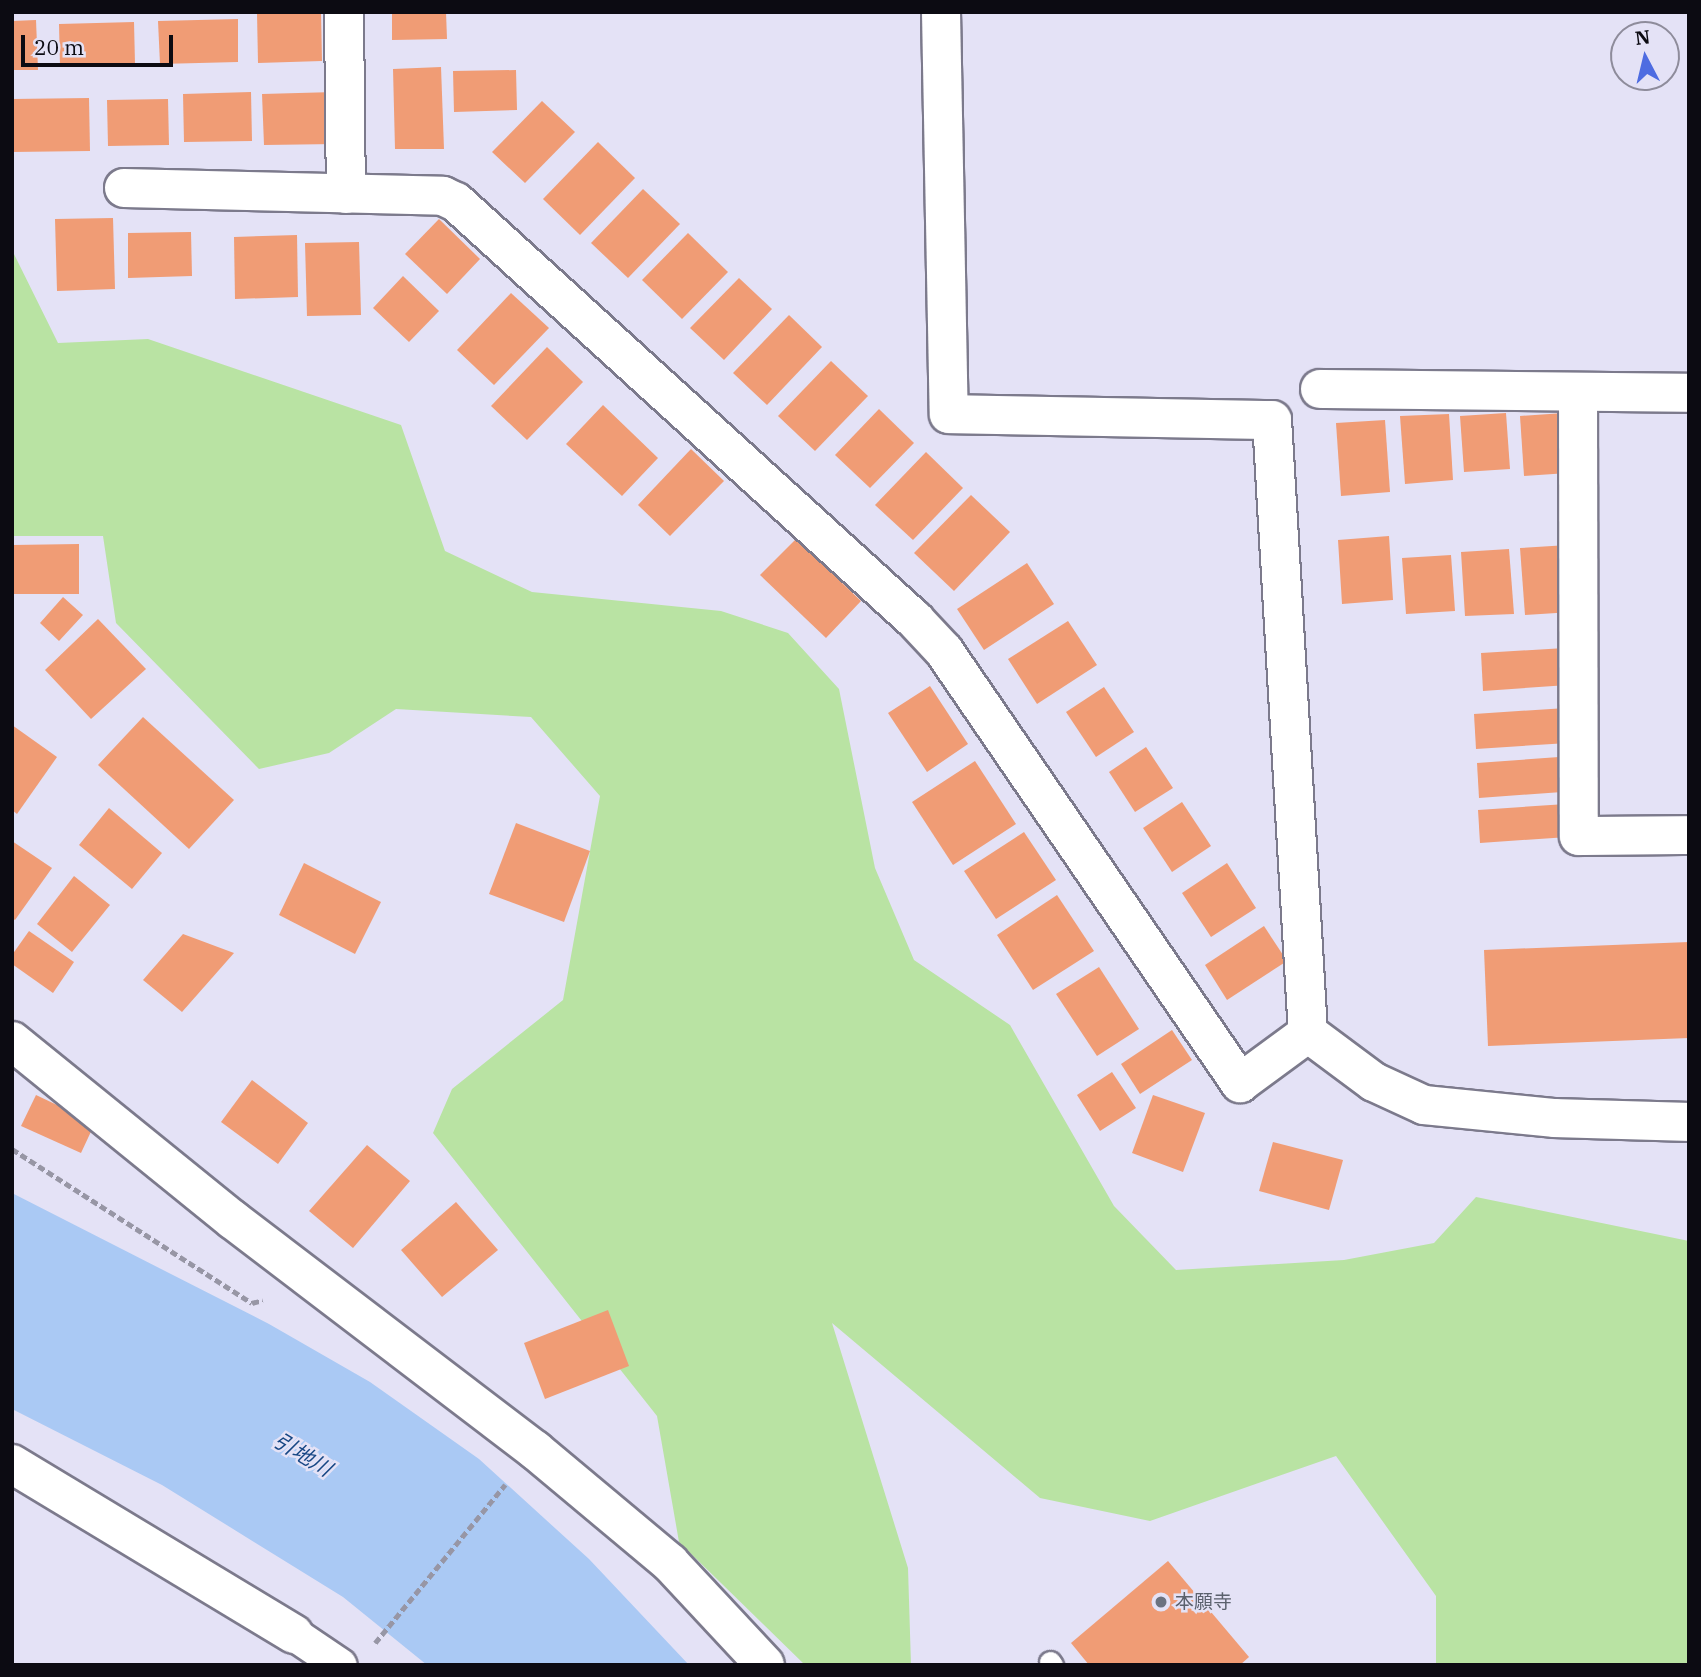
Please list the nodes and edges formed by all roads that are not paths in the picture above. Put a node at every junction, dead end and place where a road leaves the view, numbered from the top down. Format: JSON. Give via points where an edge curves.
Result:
{"nodes":[{"id":1,"x":344,"y":12,"type":"edge"},
{"id":2,"x":941,"y":12,"type":"edge"},
{"id":3,"x":124,"y":188,"type":"dead end"},
{"id":4,"x":346,"y":194,"type":"junction"},
{"id":5,"x":1320,"y":389,"type":"dead end"},
{"id":6,"x":1578,"y":392,"type":"junction"},
{"id":7,"x":1689,"y":393,"type":"edge"},
{"id":8,"x":1689,"y":835,"type":"edge"},
{"id":9,"x":1307,"y":1033,"type":"junction"},
{"id":10,"x":12,"y":1041,"type":"edge"},
{"id":11,"x":1689,"y":1122,"type":"edge"},
{"id":12,"x":12,"y":1464,"type":"edge"},
{"id":13,"x":294,"y":1634,"type":"joint"},
{"id":14,"x":340,"y":1665,"type":"edge"},
{"id":15,"x":765,"y":1665,"type":"edge"}],
"edges":[{"from":1,"to":4,"type":"street"},
{"from":2,"to":9,"type":"street","via":[[949,414],[1272,420]]},
{"from":3,"to":4,"type":"street"},
{"from":4,"to":9,"type":"street","via":[[443,196],[456,202],[915,620],[944,651],[1240,1083]]},
{"from":5,"to":6,"type":"street"},
{"from":6,"to":7,"type":"street"},
{"from":6,"to":8,"type":"street","via":[[1579,836]]},
{"from":9,"to":11,"type":"street","via":[[1374,1082],[1424,1105],[1555,1118]]},
{"from":10,"to":15,"type":"street","via":[[233,1220],[535,1450],[670,1563]]},
{"from":12,"to":13,"type":"street"},
{"from":13,"to":14,"type":"street"}]}
